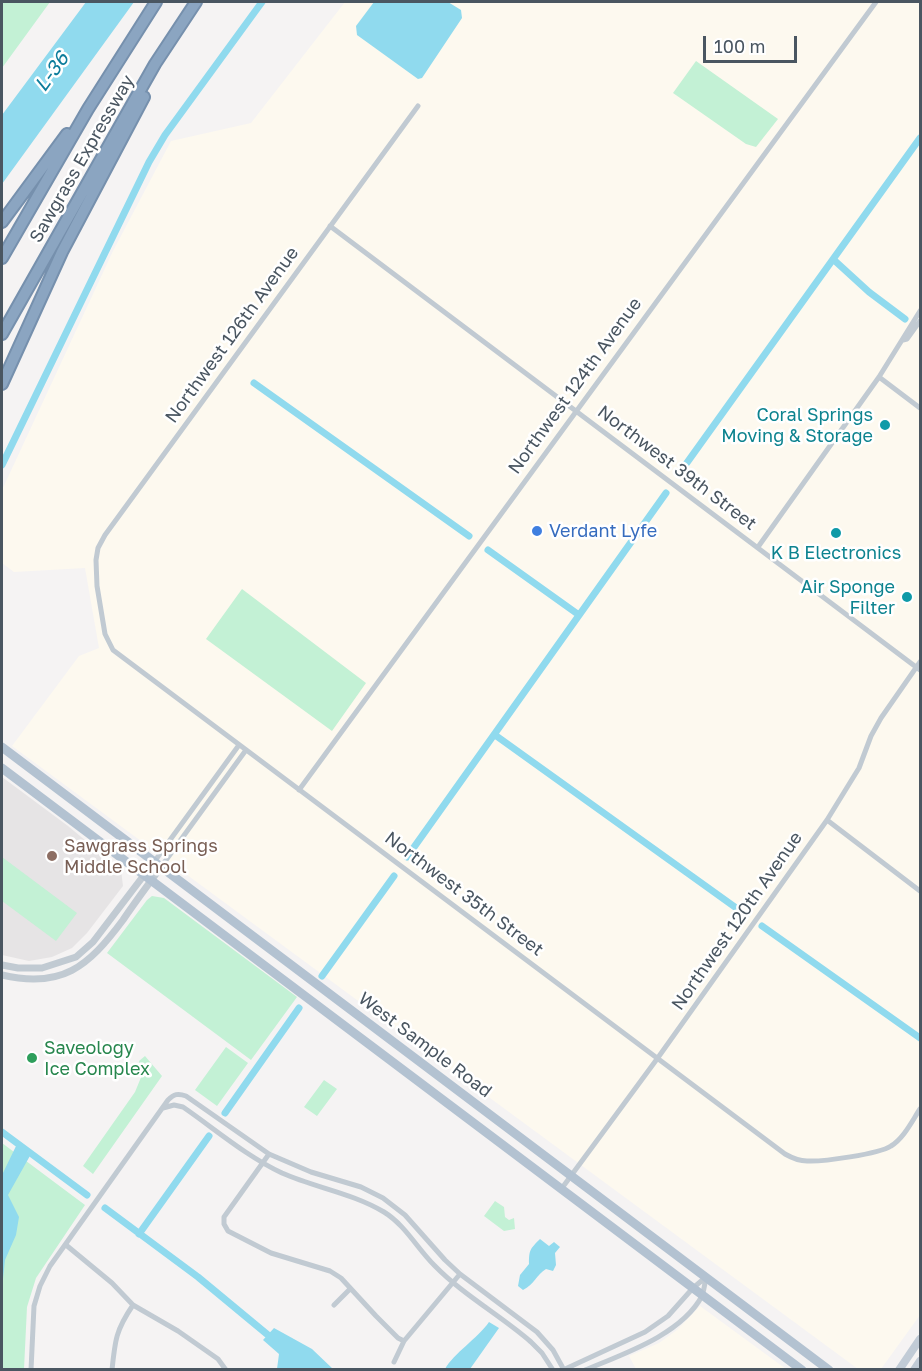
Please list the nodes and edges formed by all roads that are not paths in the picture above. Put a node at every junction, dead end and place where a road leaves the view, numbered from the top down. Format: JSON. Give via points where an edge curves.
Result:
{"nodes":[{"id":1,"x":156,"y":2,"type":"edge"},
{"id":2,"x":196,"y":2,"type":"edge"},
{"id":3,"x":876,"y":2,"type":"edge"},
{"id":4,"x":155,"y":64,"type":"junction"},
{"id":5,"x":418,"y":106,"type":"dead end"},
{"id":6,"x":88,"y":109,"type":"junction"},
{"id":7,"x":2,"y":222,"type":"edge"},
{"id":8,"x":330,"y":226,"type":"junction"},
{"id":9,"x":2,"y":258,"type":"edge"},
{"id":10,"x":921,"y":311,"type":"edge"},
{"id":11,"x":921,"y":321,"type":"edge"},
{"id":12,"x":2,"y":334,"type":"edge"},
{"id":13,"x":903,"y":340,"type":"junction"},
{"id":14,"x":879,"y":377,"type":"junction"},
{"id":15,"x":2,"y":384,"type":"edge"},
{"id":16,"x":921,"y":408,"type":"edge"},
{"id":17,"x":576,"y":411,"type":"junction"},
{"id":18,"x":758,"y":548,"type":"junction"},
{"id":19,"x":98,"y":590,"type":"joint"},
{"id":20,"x":919,"y":666,"type":"edge"},
{"id":21,"x":239,"y":745,"type":"junction"},
{"id":22,"x":2,"y":747,"type":"edge"},
{"id":23,"x":246,"y":750,"type":"junction"},
{"id":24,"x":2,"y":768,"type":"edge"},
{"id":25,"x":299,"y":790,"type":"junction"},
{"id":26,"x":827,"y":820,"type":"junction"},
{"id":27,"x":157,"y":864,"type":"junction"},
{"id":28,"x":148,"y":877,"type":"junction"},
{"id":29,"x":921,"y":891,"type":"edge"},
{"id":30,"x":2,"y":965,"type":"edge"},
{"id":31,"x":2,"y":975,"type":"edge"},
{"id":32,"x":657,"y":1059,"type":"junction"},
{"id":33,"x":163,"y":1108,"type":"junction"},
{"id":34,"x":921,"y":1109,"type":"edge"},
{"id":35,"x":269,"y":1154,"type":"junction"},
{"id":36,"x":263,"y":1162,"type":"junction"},
{"id":37,"x":571,"y":1176,"type":"junction"},
{"id":38,"x":562,"y":1188,"type":"junction"},
{"id":39,"x":393,"y":1205,"type":"junction"},
{"id":40,"x":386,"y":1214,"type":"junction"},
{"id":41,"x":66,"y":1245,"type":"junction"},
{"id":42,"x":460,"y":1274,"type":"junction"},
{"id":43,"x":706,"y":1277,"type":"junction"},
{"id":44,"x":453,"y":1283,"type":"junction"},
{"id":45,"x":693,"y":1288,"type":"junction"},
{"id":46,"x":350,"y":1289,"type":"junction"},
{"id":47,"x":702,"y":1295,"type":"junction"},
{"id":48,"x":133,"y":1305,"type":"junction"},
{"id":49,"x":334,"y":1305,"type":"dead end"},
{"id":50,"x":921,"y":1339,"type":"edge"},
{"id":51,"x":404,"y":1341,"type":"junction"},
{"id":52,"x":921,"y":1361,"type":"edge"},
{"id":53,"x":394,"y":1362,"type":"dead end"},
{"id":54,"x":563,"y":1369,"type":"edge"},
{"id":55,"x":31,"y":1370,"type":"edge"},
{"id":56,"x":112,"y":1370,"type":"edge"},
{"id":57,"x":226,"y":1370,"type":"edge"},
{"id":58,"x":553,"y":1370,"type":"edge"},
{"id":59,"x":585,"y":1370,"type":"edge"},
{"id":60,"x":802,"y":1370,"type":"edge"},
{"id":61,"x":829,"y":1370,"type":"edge"},
{"id":62,"x":899,"y":1370,"type":"edge"},
{"id":63,"x":914,"y":1370,"type":"edge"}],
"edges":[{"from":1,"to":6,"type":"highway","name":"Sawgrass Expressway"},
{"from":2,"to":4,"type":"highway","name":"Sawgrass Expressway"},
{"from":3,"to":17,"type":"street","name":"Northwest 124th Avenue"},
{"from":4,"to":12,"type":"highway","name":"Sawgrass Expressway"},
{"from":4,"to":15,"type":"highway","via":[[148,90],[62,252]]},
{"from":5,"to":8,"type":"street","name":"Northwest 126th Avenue"},
{"from":6,"to":7,"type":"highway"},
{"from":6,"to":9,"type":"highway","name":"Sawgrass Expressway"},
{"from":8,"to":17,"type":"street","name":"Northwest 39th Street"},
{"from":8,"to":19,"type":"street","name":"Northwest 126th Avenue","via":[[105,536],[96,560]]},
{"from":10,"to":13,"type":"street"},
{"from":11,"to":13,"type":"street"},
{"from":13,"to":14,"type":"street"},
{"from":14,"to":16,"type":"street"},
{"from":14,"to":18,"type":"street"},
{"from":17,"to":18,"type":"street","name":"Northwest 39th Street"},
{"from":17,"to":25,"type":"street","name":"Northwest 124th Avenue"},
{"from":18,"to":20,"type":"street","name":"Northwest 39th Street"},
{"from":19,"to":21,"type":"street","name":"Northwest 35th Street","via":[[105,634],[113,650]]},
{"from":20,"to":26,"type":"street","name":"Northwest 120th Avenue","via":[[881,718],[859,768]]},
{"from":21,"to":23,"type":"street","name":"Northwest 35th Street"},
{"from":21,"to":27,"type":"street"},
{"from":22,"to":27,"type":"main road","name":"West Sample Road"},
{"from":23,"to":25,"type":"street","name":"Northwest 35th Street"},
{"from":23,"to":27,"type":"street"},
{"from":24,"to":28,"type":"main road","name":"West Sample Road"},
{"from":25,"to":32,"type":"street","name":"Northwest 35th Street"},
{"from":26,"to":29,"type":"street"},
{"from":26,"to":32,"type":"street","name":"Northwest 120th Avenue"},
{"from":27,"to":28,"type":"street"},
{"from":27,"to":37,"type":"main road","name":"West Sample Road"},
{"from":28,"to":30,"type":"street","via":[[76,957],[42,968]]},
{"from":28,"to":31,"type":"street","via":[[108,940],[81,966],[39,980]]},
{"from":28,"to":38,"type":"main road","name":"West Sample Road"},
{"from":32,"to":34,"type":"street","name":"Northwest 35th Street","via":[[795,1159],[813,1161],[890,1147]]},
{"from":32,"to":37,"type":"street","name":"Northwest 120th Avenue"},
{"from":33,"to":35,"type":"street","via":[[180,1093]]},
{"from":33,"to":36,"type":"street","via":[[183,1107]]},
{"from":33,"to":41,"type":"street"},
{"from":35,"to":36,"type":"street"},
{"from":35,"to":39,"type":"street","via":[[361,1187]]},
{"from":36,"to":40,"type":"street","via":[[298,1179],[356,1197]]},
{"from":36,"to":46,"type":"street","via":[[224,1217],[228,1232],[271,1253],[330,1271]]},
{"from":37,"to":38,"type":"street","name":"Northwest 120th Avenue"},
{"from":37,"to":43,"type":"main road","name":"West Sample Road"},
{"from":38,"to":45,"type":"main road","name":"West Sample Road"},
{"from":39,"to":40,"type":"street"},
{"from":39,"to":42,"type":"street"},
{"from":40,"to":44,"type":"street"},
{"from":41,"to":48,"type":"street"},
{"from":41,"to":55,"type":"street","via":[[50,1266],[34,1306]]},
{"from":42,"to":44,"type":"street"},
{"from":42,"to":54,"type":"street","via":[[537,1332]]},
{"from":43,"to":45,"type":"street"},
{"from":43,"to":47,"type":"street"},
{"from":43,"to":61,"type":"main road","name":"West Sample Road"},
{"from":44,"to":51,"type":"street"},
{"from":44,"to":58,"type":"street","via":[[531,1342]]},
{"from":45,"to":47,"type":"main road","name":"West Sample Road"},
{"from":45,"to":54,"type":"street","via":[[668,1316],[645,1332]]},
{"from":46,"to":49,"type":"street"},
{"from":46,"to":51,"type":"street"},
{"from":47,"to":59,"type":"street","via":[[674,1326],[650,1343]]},
{"from":47,"to":60,"type":"main road","name":"West Sample Road"},
{"from":48,"to":56,"type":"street","via":[[115,1338]]},
{"from":48,"to":57,"type":"street","via":[[188,1337],[218,1359]]},
{"from":50,"to":62,"type":"main road"},
{"from":51,"to":53,"type":"street"},
{"from":52,"to":63,"type":"main road"}]}
